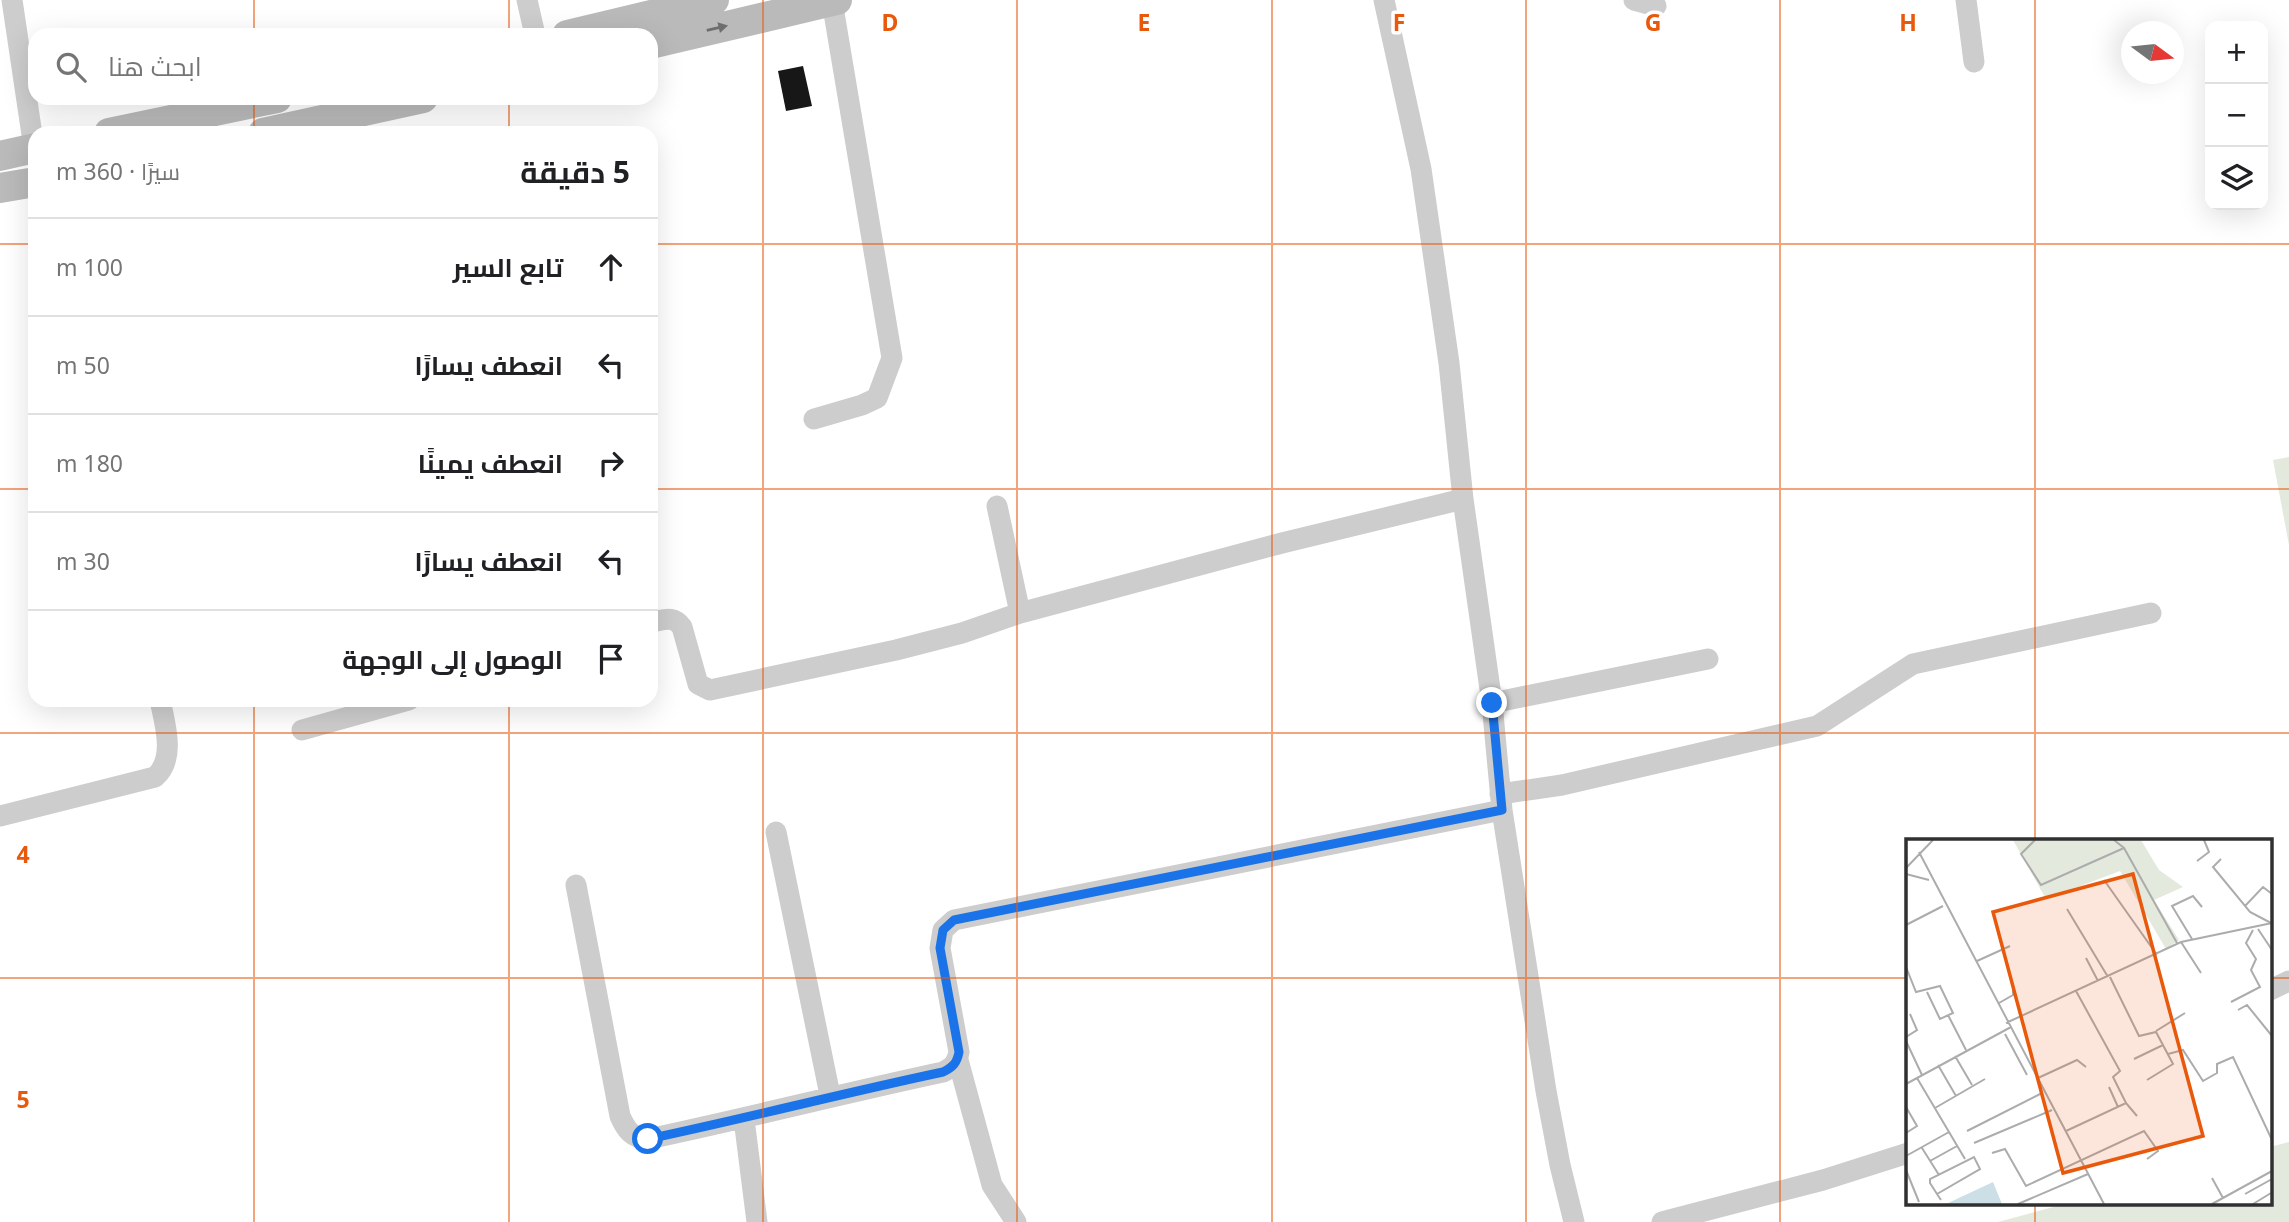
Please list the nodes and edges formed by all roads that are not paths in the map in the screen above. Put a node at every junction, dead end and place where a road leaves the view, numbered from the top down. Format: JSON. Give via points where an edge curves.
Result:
{"nodes":[{"id":1,"x":12,"y":0,"type":"edge"},
{"id":2,"x":527,"y":0,"type":"edge"},
{"id":3,"x":1384,"y":0,"type":"edge"},
{"id":4,"x":1634,"y":0,"type":"edge"},
{"id":5,"x":1966,"y":0,"type":"edge"},
{"id":6,"x":706,"y":1,"type":"edge"},
{"id":7,"x":834,"y":1,"type":"edge"},
{"id":8,"x":1656,"y":6,"type":"dead end"},
{"id":9,"x":533,"y":28,"type":"edge"},
{"id":10,"x":596,"y":28,"type":"edge"},
{"id":11,"x":658,"y":42,"type":"edge"},
{"id":12,"x":1974,"y":62,"type":"dead end"},
{"id":13,"x":28,"y":103,"type":"edge"},
{"id":14,"x":28,"y":105,"type":"edge"},
{"id":15,"x":243,"y":105,"type":"edge"},
{"id":16,"x":402,"y":105,"type":"edge"},
{"id":17,"x":32,"y":126,"type":"edge"},
{"id":18,"x":143,"y":126,"type":"edge"},
{"id":19,"x":338,"y":126,"type":"edge"},
{"id":20,"x":28,"y":150,"type":"edge"},
{"id":21,"x":0,"y":156,"type":"edge"},
{"id":22,"x":28,"y":183,"type":"edge"},
{"id":23,"x":0,"y":188,"type":"edge"},
{"id":24,"x":814,"y":419,"type":"dead end"},
{"id":25,"x":1463,"y":499,"type":"junction"},
{"id":26,"x":997,"y":506,"type":"dead end"},
{"id":27,"x":2151,"y":612,"type":"dead end"},
{"id":28,"x":1020,"y":613,"type":"junction"},
{"id":29,"x":658,"y":621,"type":"edge"},
{"id":30,"x":1708,"y":659,"type":"dead end"},
{"id":31,"x":1492,"y":703,"type":"junction"},
{"id":32,"x":161,"y":707,"type":"edge"},
{"id":33,"x":384,"y":707,"type":"edge"},
{"id":34,"x":302,"y":730,"type":"dead end"},
{"id":35,"x":1501,"y":802,"type":"junction"},
{"id":36,"x":0,"y":817,"type":"edge"},
{"id":37,"x":776,"y":832,"type":"dead end"},
{"id":38,"x":576,"y":885,"type":"dead end"},
{"id":39,"x":2289,"y":981,"type":"edge"},
{"id":40,"x":2272,"y":989,"type":"edge"},
{"id":41,"x":958,"y":1060,"type":"junction"},
{"id":42,"x":830,"y":1096,"type":"junction"},
{"id":43,"x":744,"y":1119,"type":"junction"},
{"id":44,"x":1906,"y":1154,"type":"edge"},
{"id":45,"x":757,"y":1222,"type":"edge"},
{"id":46,"x":1016,"y":1222,"type":"edge"},
{"id":47,"x":1574,"y":1222,"type":"edge"},
{"id":48,"x":1662,"y":1222,"type":"edge"}],
"edges":[{"from":1,"to":13,"type":"street"},
{"from":2,"to":9,"type":"street"},
{"from":3,"to":25,"type":"street","via":[[1423,182]]},
{"from":4,"to":8,"type":"street"},
{"from":5,"to":12,"type":"street"},
{"from":6,"to":10,"type":"main road"},
{"from":11,"to":7,"type":"main road","one_way":true},
{"from":7,"to":24,"type":"street","via":[[892,358],[877,398]]},
{"from":14,"to":17,"type":"street"},
{"from":15,"to":18,"type":"main road"},
{"from":16,"to":19,"type":"main road"},
{"from":20,"to":21,"type":"main road"},
{"from":22,"to":23,"type":"main road"},
{"from":25,"to":28,"type":"street"},
{"from":25,"to":31,"type":"street"},
{"from":26,"to":28,"type":"street"},
{"from":27,"to":35,"type":"street","via":[[1913,664],[1817,726]]},
{"from":28,"to":29,"type":"street","via":[[896,650],[710,690],[698,684],[682,627],[671,618]]},
{"from":30,"to":31,"type":"street"},
{"from":31,"to":35,"type":"street"},
{"from":32,"to":36,"type":"street","via":[[168,754],[155,777]]},
{"from":33,"to":34,"type":"street"},
{"from":35,"to":41,"type":"street","via":[[954,920],[943,930],[940,948]]},
{"from":35,"to":47,"type":"street","via":[[1546,1091]]},
{"from":37,"to":42,"type":"street"},
{"from":38,"to":43,"type":"street","via":[[625,1129],[648,1139]]},
{"from":39,"to":40,"type":"street"},
{"from":41,"to":42,"type":"street","via":[[943,1072]]},
{"from":41,"to":46,"type":"street","via":[[992,1185]]},
{"from":42,"to":43,"type":"street"},
{"from":43,"to":45,"type":"street"},
{"from":44,"to":48,"type":"street"}]}
